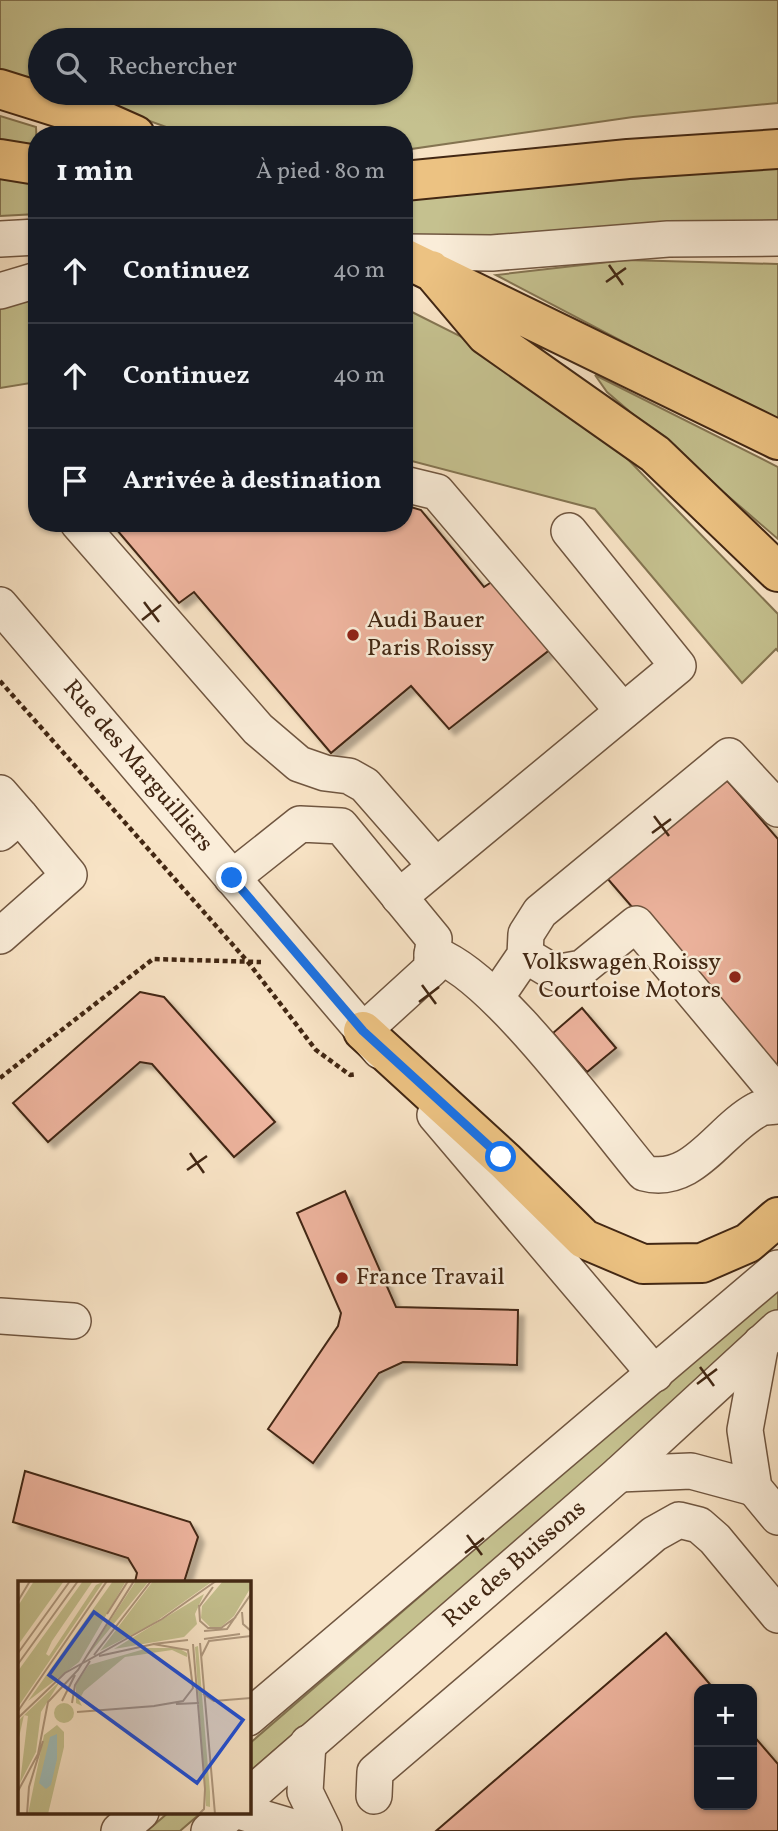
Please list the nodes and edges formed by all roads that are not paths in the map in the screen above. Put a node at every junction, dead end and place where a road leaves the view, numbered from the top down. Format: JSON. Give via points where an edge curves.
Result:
{"nodes":[{"id":1,"x":0,"y":89,"type":"edge"},
{"id":2,"x":28,"y":98,"type":"edge"},
{"id":3,"x":48,"y":105,"type":"edge"},
{"id":4,"x":112,"y":126,"type":"edge"},
{"id":5,"x":778,"y":130,"type":"edge"},
{"id":6,"x":778,"y":149,"type":"edge"},
{"id":7,"x":725,"y":151,"type":"junction"},
{"id":8,"x":0,"y":159,"type":"edge"},
{"id":9,"x":28,"y":164,"type":"edge"},
{"id":10,"x":413,"y":180,"type":"edge"},
{"id":11,"x":28,"y":237,"type":"edge"},
{"id":12,"x":778,"y":238,"type":"edge"},
{"id":13,"x":0,"y":239,"type":"edge"},
{"id":14,"x":413,"y":260,"type":"edge"},
{"id":15,"x":28,"y":282,"type":"edge"},
{"id":16,"x":0,"y":291,"type":"edge"},
{"id":17,"x":778,"y":440,"type":"edge"},
{"id":18,"x":413,"y":486,"type":"edge"},
{"id":19,"x":569,"y":531,"type":"dead end"},
{"id":20,"x":86,"y":532,"type":"edge"},
{"id":21,"x":778,"y":572,"type":"edge"},
{"id":22,"x":0,"y":605,"type":"edge"},
{"id":23,"x":623,"y":711,"type":"junction"},
{"id":24,"x":778,"y":809,"type":"edge"},
{"id":25,"x":7,"y":814,"type":"edge"},
{"id":26,"x":435,"y":865,"type":"junction"},
{"id":27,"x":232,"y":878,"type":"junction"},
{"id":28,"x":399,"y":897,"type":"junction"},
{"id":29,"x":0,"y":936,"type":"edge"},
{"id":30,"x":432,"y":954,"type":"junction"},
{"id":31,"x":525,"y":955,"type":"junction"},
{"id":32,"x":497,"y":996,"type":"junction"},
{"id":33,"x":363,"y":1031,"type":"junction"},
{"id":34,"x":778,"y":1094,"type":"edge"},
{"id":35,"x":778,"y":1106,"type":"edge"},
{"id":36,"x":778,"y":1217,"type":"edge"},
{"id":37,"x":778,"y":1268,"type":"edge"},
{"id":38,"x":0,"y":1316,"type":"edge"},
{"id":39,"x":73,"y":1321,"type":"dead end"},
{"id":40,"x":769,"y":1335,"type":"edge"},
{"id":41,"x":655,"y":1374,"type":"junction"},
{"id":42,"x":619,"y":1474,"type":"junction"},
{"id":43,"x":754,"y":1488,"type":"junction"},
{"id":44,"x":778,"y":1517,"type":"edge"},
{"id":45,"x":778,"y":1615,"type":"edge"},
{"id":46,"x":250,"y":1716,"type":"edge"},
{"id":47,"x":308,"y":1743,"type":"junction"},
{"id":48,"x":250,"y":1795,"type":"edge"},
{"id":49,"x":374,"y":1796,"type":"dead end"},
{"id":50,"x":139,"y":1814,"type":"edge"},
{"id":51,"x":230,"y":1814,"type":"edge"},
{"id":52,"x":249,"y":1814,"type":"edge"},
{"id":53,"x":119,"y":1831,"type":"edge"},
{"id":54,"x":209,"y":1831,"type":"edge"},
{"id":55,"x":306,"y":1831,"type":"edge"},
{"id":56,"x":324,"y":1831,"type":"edge"}],
"edges":[{"from":1,"to":2,"type":"main road"},
{"from":3,"to":4,"type":"main road"},
{"from":5,"to":7,"type":"main road"},
{"from":6,"to":7,"type":"main road"},
{"from":7,"to":10,"type":"main road"},
{"from":8,"to":9,"type":"main road"},
{"from":11,"to":13,"type":"street"},
{"from":12,"to":14,"type":"street","via":[[668,239]]},
{"from":14,"to":17,"type":"main road"},
{"from":14,"to":21,"type":"main road","via":[[486,335],[654,454]]},
{"from":15,"to":16,"type":"street"},
{"from":18,"to":23,"type":"street","via":[[437,492]]},
{"from":19,"to":23,"type":"street","via":[[678,666]]},
{"from":20,"to":26,"type":"street","via":[[258,729],[299,764],[349,776],[365,785]]},
{"from":22,"to":27,"type":"street","name":"Rue des Marguilliers"},
{"from":23,"to":26,"type":"street"},
{"from":24,"to":31,"type":"street","via":[[729,756],[540,912],[526,934]]},
{"from":25,"to":29,"type":"street","via":[[69,876]]},
{"from":26,"to":28,"type":"street"},
{"from":27,"to":28,"type":"street","via":[[300,824],[341,826]]},
{"from":27,"to":33,"type":"street","name":"Rue des Marguilliers"},
{"from":28,"to":30,"type":"street","via":[[434,939]]},
{"from":30,"to":32,"type":"street","via":[[447,958]]},
{"from":30,"to":33,"type":"street","via":[[431,969]]},
{"from":31,"to":32,"type":"street"},
{"from":31,"to":34,"type":"street","via":[[555,973],[582,968],[636,924]]},
{"from":32,"to":35,"type":"street","via":[[644,1173],[660,1177],[677,1174],[758,1108]]},
{"from":33,"to":36,"type":"main road","via":[[583,1239],[643,1264],[702,1263],[748,1243]]},
{"from":33,"to":41,"type":"street","name":"Rue des Marguilliers"},
{"from":37,"to":41,"type":"street"},
{"from":38,"to":39,"type":"street"},
{"from":40,"to":42,"type":"street","name":"Rue des Buissons"},
{"from":40,"to":43,"type":"street","via":[[745,1430]]},
{"from":41,"to":46,"type":"street"},
{"from":42,"to":43,"type":"street","via":[[691,1471]]},
{"from":42,"to":47,"type":"street","name":"Rue des Buissons"},
{"from":43,"to":44,"type":"street"},
{"from":45,"to":49,"type":"street","via":[[715,1539],[699,1525],[679,1520],[654,1534],[375,1772]]},
{"from":47,"to":48,"type":"street","name":"Rue des Buissons"},
{"from":47,"to":56,"type":"street","via":[[305,1792]]},
{"from":50,"to":53,"type":"street"},
{"from":51,"to":54,"type":"street"},
{"from":52,"to":55,"type":"street"}]}
